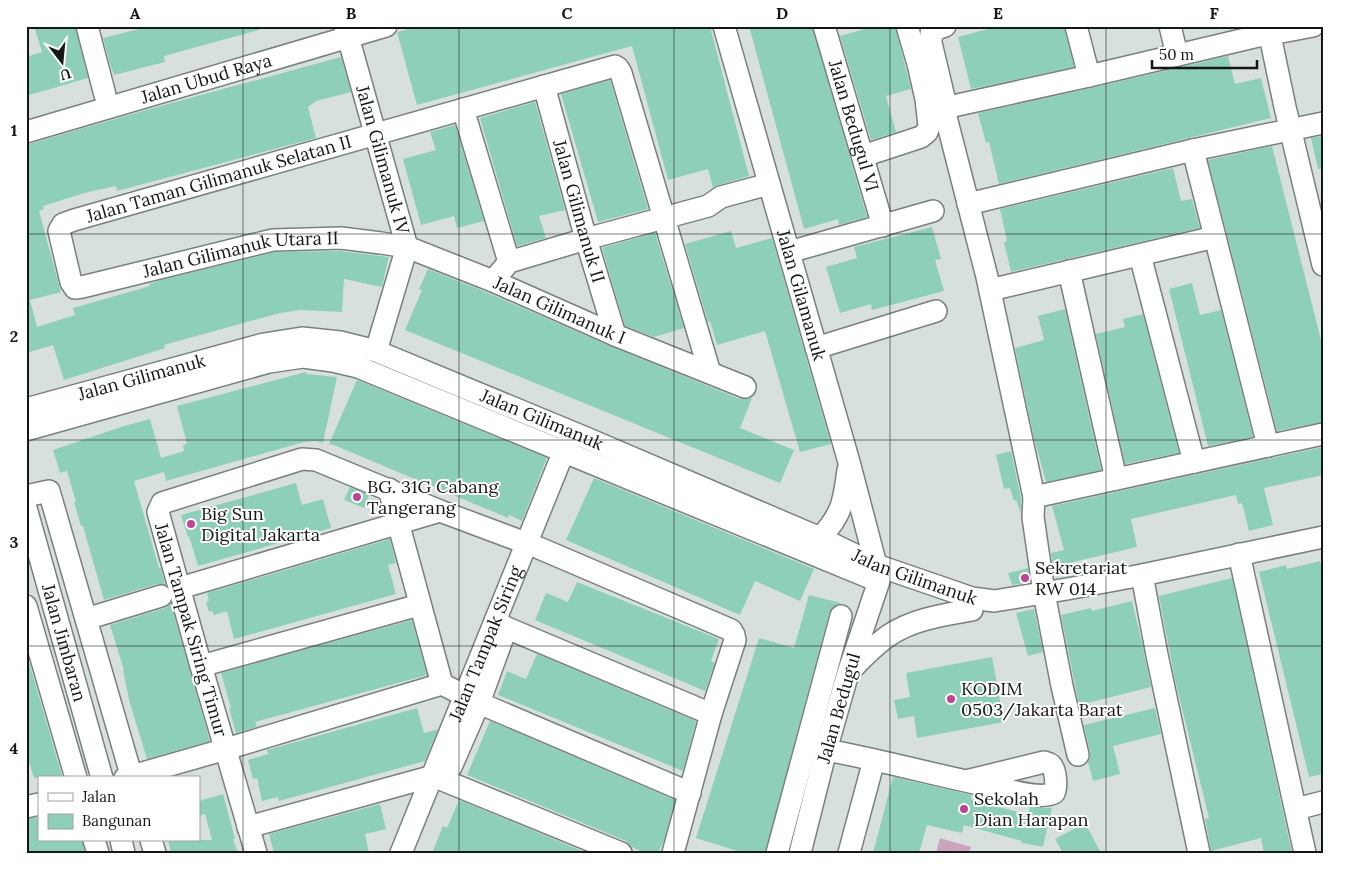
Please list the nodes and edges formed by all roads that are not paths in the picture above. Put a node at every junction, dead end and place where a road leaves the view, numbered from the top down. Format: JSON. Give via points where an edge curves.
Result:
{"nodes":[{"id":1,"x":87,"y":26,"type":"edge"},
{"id":2,"x":386,"y":26,"type":"edge"},
{"id":3,"x":724,"y":26,"type":"edge"},
{"id":4,"x":824,"y":26,"type":"edge"},
{"id":5,"x":945,"y":26,"type":"edge"},
{"id":6,"x":1076,"y":26,"type":"edge"},
{"id":7,"x":1170,"y":26,"type":"edge"},
{"id":8,"x":1313,"y":26,"type":"edge"},
{"id":9,"x":908,"y":29,"type":"edge"},
{"id":10,"x":342,"y":30,"type":"edge"},
{"id":11,"x":1269,"y":30,"type":"edge"},
{"id":12,"x":1177,"y":55,"type":"junction"},
{"id":13,"x":1089,"y":76,"type":"junction"},
{"id":14,"x":544,"y":86,"type":"junction"},
{"id":15,"x":105,"y":95,"type":"junction"},
{"id":16,"x":463,"y":109,"type":"junction"},
{"id":17,"x":947,"y":110,"type":"junction"},
{"id":18,"x":26,"y":118,"type":"edge"},
{"id":19,"x":1323,"y":123,"type":"edge"},
{"id":20,"x":1291,"y":129,"type":"junction"},
{"id":21,"x":26,"y":132,"type":"edge"},
{"id":22,"x":376,"y":134,"type":"junction"},
{"id":23,"x":1193,"y":150,"type":"junction"},
{"id":24,"x":863,"y":156,"type":"junction"},
{"id":25,"x":771,"y":189,"type":"junction"},
{"id":26,"x":968,"y":204,"type":"junction"},
{"id":27,"x":933,"y":211,"type":"dead end"},
{"id":28,"x":664,"y":218,"type":"junction"},
{"id":29,"x":883,"y":226,"type":"junction"},
{"id":30,"x":1215,"y":237,"type":"junction"},
{"id":31,"x":586,"y":239,"type":"junction"},
{"id":32,"x":407,"y":247,"type":"junction"},
{"id":33,"x":789,"y":252,"type":"junction"},
{"id":34,"x":1140,"y":254,"type":"junction"},
{"id":35,"x":509,"y":262,"type":"junction"},
{"id":36,"x":1323,"y":265,"type":"edge"},
{"id":37,"x":1069,"y":271,"type":"junction"},
{"id":38,"x":493,"y":281,"type":"junction"},
{"id":39,"x":75,"y":288,"type":"joint"},
{"id":40,"x":990,"y":290,"type":"junction"},
{"id":41,"x":936,"y":311,"type":"dead end"},
{"id":42,"x":615,"y":335,"type":"junction"},
{"id":43,"x":816,"y":348,"type":"junction"},
{"id":44,"x":376,"y":350,"type":"junction"},
{"id":45,"x":710,"y":373,"type":"junction"},
{"id":46,"x":745,"y":387,"type":"dead end"},
{"id":47,"x":26,"y":409,"type":"edge"},
{"id":48,"x":26,"y":430,"type":"edge"},
{"id":49,"x":1323,"y":434,"type":"edge"},
{"id":50,"x":579,"y":435,"type":"junction"},
{"id":51,"x":1268,"y":446,"type":"junction"},
{"id":52,"x":570,"y":455,"type":"junction"},
{"id":53,"x":849,"y":462,"type":"junction"},
{"id":54,"x":1194,"y":462,"type":"junction"},
{"id":55,"x":1116,"y":479,"type":"junction"},
{"id":56,"x":388,"y":490,"type":"junction"},
{"id":57,"x":26,"y":496,"type":"edge"},
{"id":58,"x":1034,"y":497,"type":"junction"},
{"id":59,"x":26,"y":508,"type":"edge"},
{"id":60,"x":440,"y":510,"type":"junction"},
{"id":61,"x":398,"y":524,"type":"junction"},
{"id":62,"x":1323,"y":536,"type":"edge"},
{"id":63,"x":820,"y":538,"type":"junction"},
{"id":64,"x":532,"y":545,"type":"junction"},
{"id":65,"x":1323,"y":546,"type":"edge"},
{"id":66,"x":1240,"y":559,"type":"junction"},
{"id":67,"x":878,"y":573,"type":"junction"},
{"id":68,"x":1142,"y":579,"type":"junction"},
{"id":69,"x":170,"y":592,"type":"junction"},
{"id":70,"x":1045,"y":597,"type":"junction"},
{"id":71,"x":419,"y":604,"type":"junction"},
{"id":72,"x":1004,"y":604,"type":"junction"},
{"id":73,"x":26,"y":606,"type":"edge"},
{"id":74,"x":972,"y":610,"type":"junction"},
{"id":75,"x":840,"y":616,"type":"dead end"},
{"id":76,"x":86,"y":619,"type":"junction"},
{"id":77,"x":501,"y":624,"type":"junction"},
{"id":78,"x":201,"y":666,"type":"junction"},
{"id":79,"x":848,"y":673,"type":"junction"},
{"id":80,"x":442,"y":684,"type":"junction"},
{"id":81,"x":472,"y":699,"type":"junction"},
{"id":82,"x":711,"y":714,"type":"junction"},
{"id":83,"x":226,"y":749,"type":"junction"},
{"id":84,"x":826,"y":750,"type":"junction"},
{"id":85,"x":1078,"y":755,"type":"dead end"},
{"id":86,"x":874,"y":760,"type":"junction"},
{"id":87,"x":75,"y":776,"type":"edge"},
{"id":88,"x":101,"y":776,"type":"edge"},
{"id":89,"x":130,"y":776,"type":"edge"},
{"id":90,"x":133,"y":776,"type":"edge"},
{"id":91,"x":439,"y":779,"type":"junction"},
{"id":92,"x":966,"y":782,"type":"dead end"},
{"id":93,"x":690,"y":793,"type":"junction"},
{"id":94,"x":1323,"y":802,"type":"edge"},
{"id":95,"x":1296,"y":809,"type":"junction"},
{"id":96,"x":248,"y":827,"type":"junction"},
{"id":97,"x":406,"y":852,"type":"edge"},
{"id":98,"x":256,"y":853,"type":"edge"},
{"id":99,"x":621,"y":853,"type":"edge"},
{"id":100,"x":674,"y":853,"type":"edge"},
{"id":101,"x":777,"y":853,"type":"edge"},
{"id":102,"x":800,"y":853,"type":"edge"},
{"id":103,"x":849,"y":853,"type":"edge"},
{"id":104,"x":1199,"y":853,"type":"edge"},
{"id":105,"x":1305,"y":853,"type":"edge"}],
"edges":[{"from":1,"to":15,"type":"street"},
{"from":2,"to":10,"type":"street","name":"Jalan Ubud Raya"},
{"from":3,"to":25,"type":"street","name":"Jalan Gilamanuk"},
{"from":4,"to":24,"type":"street","name":"Jalan Bedugul VI"},
{"from":5,"to":17,"type":"street","via":[[931,33],[931,43]]},
{"from":6,"to":13,"type":"street"},
{"from":7,"to":12,"type":"street"},
{"from":8,"to":11,"type":"street"},
{"from":9,"to":24,"type":"street","via":[[926,99],[927,132],[921,137]]},
{"from":10,"to":15,"type":"street","name":"Jalan Ubud Raya"},
{"from":10,"to":21,"type":"street","name":"Jalan Ubud Raya"},
{"from":10,"to":22,"type":"street","name":"Jalan Gilimanuk IV"},
{"from":11,"to":12,"type":"street","via":[[1254,37]]},
{"from":11,"to":20,"type":"street"},
{"from":12,"to":13,"type":"street"},
{"from":13,"to":17,"type":"street"},
{"from":14,"to":16,"type":"street","name":"Jalan Taman Gilimanuk Selatan II"},
{"from":14,"to":28,"type":"street","name":"Jalan Taman Gilimanuk Selatan II","via":[[613,66],[618,68]]},
{"from":14,"to":31,"type":"street","name":"Jalan Gilimanuk II"},
{"from":15,"to":18,"type":"street","name":"Jalan Ubud Raya"},
{"from":16,"to":22,"type":"street","name":"Jalan Taman Gilimanuk Selatan II"},
{"from":16,"to":35,"type":"street"},
{"from":17,"to":26,"type":"street","via":[[946,117]]},
{"from":19,"to":20,"type":"street"},
{"from":20,"to":23,"type":"street"},
{"from":20,"to":36,"type":"street"},
{"from":22,"to":32,"type":"street","name":"Jalan Gilimanuk IV"},
{"from":22,"to":39,"type":"street","name":"Jalan Taman Gilimanuk Selatan II","via":[[63,224],[59,231]]},
{"from":23,"to":26,"type":"street"},
{"from":23,"to":30,"type":"street"},
{"from":24,"to":29,"type":"street","name":"Jalan Bedugul VI"},
{"from":25,"to":28,"type":"street","via":[[724,208],[708,206]]},
{"from":25,"to":33,"type":"street","name":"Jalan Gilamanuk"},
{"from":26,"to":40,"type":"street"},
{"from":27,"to":29,"type":"street"},
{"from":28,"to":31,"type":"street"},
{"from":28,"to":45,"type":"street"},
{"from":29,"to":33,"type":"street"},
{"from":30,"to":34,"type":"street"},
{"from":30,"to":51,"type":"street"},
{"from":31,"to":35,"type":"street"},
{"from":31,"to":42,"type":"street","name":"Jalan Gilimanuk II"},
{"from":32,"to":38,"type":"street","name":"Jalan Gilimanuk I"},
{"from":32,"to":39,"type":"street","name":"Jalan Gilimanuk Utara II","via":[[342,238],[273,240]]},
{"from":32,"to":44,"type":"street","name":"Jalan Gilimanuk IV"},
{"from":33,"to":43,"type":"street","name":"Jalan Gilamanuk"},
{"from":34,"to":37,"type":"street"},
{"from":34,"to":54,"type":"street"},
{"from":35,"to":38,"type":"street"},
{"from":37,"to":40,"type":"street"},
{"from":37,"to":55,"type":"street"},
{"from":38,"to":42,"type":"street","name":"Jalan Gilimanuk I"},
{"from":40,"to":58,"type":"street"},
{"from":41,"to":43,"type":"street"},
{"from":42,"to":45,"type":"street","name":"Jalan Gilimanuk I"},
{"from":43,"to":53,"type":"street","name":"Jalan Gilamanuk"},
{"from":44,"to":47,"type":"street","name":"Jalan Gilimanuk","via":[[340,342],[293,339],[264,344]]},
{"from":44,"to":50,"type":"street","name":"Jalan Gilimanuk"},
{"from":45,"to":46,"type":"street","name":"Jalan Gilimanuk I"},
{"from":48,"to":52,"type":"street","name":"Jalan Gilimanuk","via":[[269,362],[303,357],[358,367]]},
{"from":49,"to":51,"type":"street"},
{"from":50,"to":52,"type":"street","name":"Jalan Tampak Siring"},
{"from":50,"to":63,"type":"street","name":"Jalan Gilimanuk"},
{"from":51,"to":54,"type":"street"},
{"from":52,"to":64,"type":"street","name":"Jalan Tampak Siring","via":[[567,477]]},
{"from":52,"to":67,"type":"street","name":"Jalan Gilimanuk"},
{"from":53,"to":63,"type":"street","via":[[840,512]]},
{"from":53,"to":67,"type":"street","name":"Jalan Gilamanuk"},
{"from":54,"to":55,"type":"street"},
{"from":55,"to":58,"type":"street"},
{"from":56,"to":60,"type":"street","name":"Jalan Tampak Siring Timur"},
{"from":56,"to":61,"type":"street"},
{"from":56,"to":69,"type":"street","name":"Jalan Tampak Siring Timur","via":[[316,460],[302,459],[162,503],[158,512]]},
{"from":57,"to":76,"type":"street","via":[[49,491]]},
{"from":58,"to":70,"type":"street","via":[[1033,517]]},
{"from":59,"to":88,"type":"street","name":"Jalan Jimbaran"},
{"from":60,"to":61,"type":"street"},
{"from":60,"to":64,"type":"street","name":"Jalan Tampak Siring Timur"},
{"from":61,"to":69,"type":"street"},
{"from":61,"to":71,"type":"street"},
{"from":62,"to":66,"type":"street"},
{"from":63,"to":67,"type":"street","name":"Jalan Gilimanuk"},
{"from":64,"to":77,"type":"street","name":"Jalan Tampak Siring"},
{"from":64,"to":82,"type":"street","name":"Jalan Tampak Siring Timur","via":[[731,630],[735,640]]},
{"from":65,"to":66,"type":"street"},
{"from":66,"to":68,"type":"street","name":"Jalan Gilimanuk"},
{"from":66,"to":95,"type":"street"},
{"from":67,"to":72,"type":"street","name":"Jalan Gilimanuk"},
{"from":67,"to":74,"type":"street","name":"Jalan Gilimanuk","via":[[938,602]]},
{"from":67,"to":79,"type":"street","name":"Jalan Bedugul"},
{"from":68,"to":70,"type":"street","name":"Jalan Gilimanuk"},
{"from":68,"to":104,"type":"street"},
{"from":69,"to":76,"type":"street"},
{"from":69,"to":78,"type":"street","name":"Jalan Tampak Siring Timur"},
{"from":70,"to":72,"type":"street","name":"Jalan Gilimanuk"},
{"from":70,"to":85,"type":"street"},
{"from":71,"to":78,"type":"street"},
{"from":71,"to":80,"type":"street"},
{"from":72,"to":74,"type":"street","name":"Jalan Gilimanuk","via":[[989,612]]},
{"from":73,"to":87,"type":"street"},
{"from":74,"to":79,"type":"street","via":[[928,618],[902,628],[879,643]]},
{"from":75,"to":101,"type":"street"},
{"from":76,"to":89,"type":"street"},
{"from":77,"to":81,"type":"street","name":"Jalan Tampak Siring"},
{"from":77,"to":82,"type":"street"},
{"from":78,"to":83,"type":"street","name":"Jalan Tampak Siring Timur"},
{"from":79,"to":84,"type":"street","name":"Jalan Bedugul"},
{"from":80,"to":81,"type":"street"},
{"from":80,"to":83,"type":"street"},
{"from":81,"to":91,"type":"street","name":"Jalan Tampak Siring"},
{"from":81,"to":93,"type":"street"},
{"from":82,"to":93,"type":"street"},
{"from":83,"to":90,"type":"street"},
{"from":83,"to":96,"type":"street","name":"Jalan Tampak Siring Timur"},
{"from":84,"to":86,"type":"street"},
{"from":84,"to":102,"type":"street","name":"Jalan Bedugul"},
{"from":86,"to":92,"type":"street"},
{"from":86,"to":103,"type":"street"},
{"from":91,"to":96,"type":"street"},
{"from":91,"to":97,"type":"street","name":"Jalan Tampak Siring"},
{"from":91,"to":99,"type":"street"},
{"from":93,"to":100,"type":"street"},
{"from":94,"to":95,"type":"street"},
{"from":95,"to":105,"type":"street"},
{"from":96,"to":98,"type":"street","name":"Jalan Tampak Siring Timur"}]}
